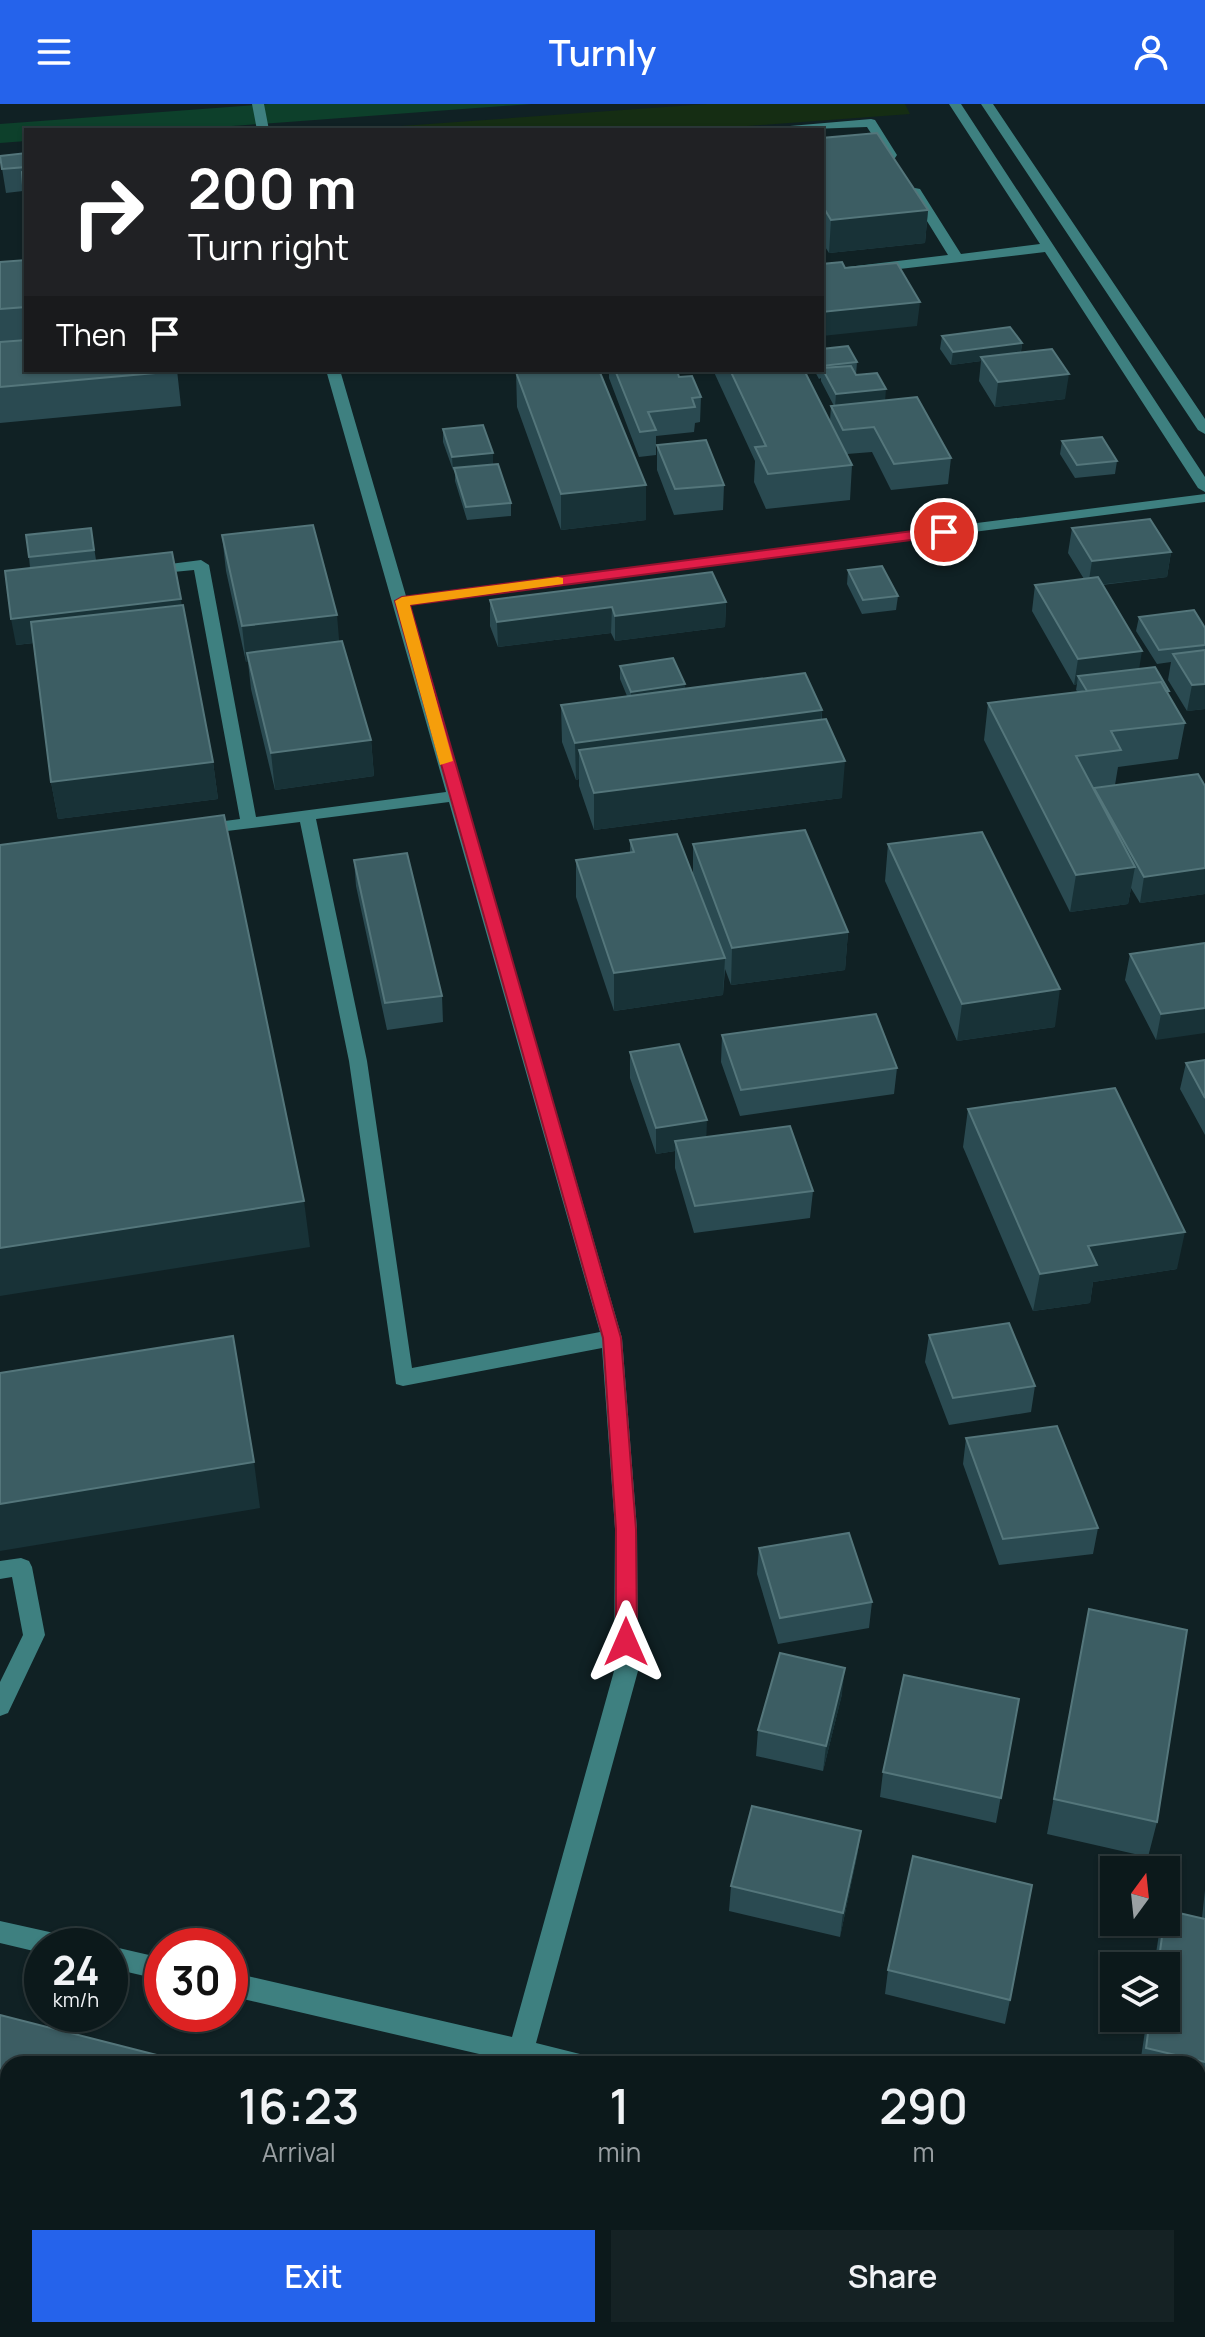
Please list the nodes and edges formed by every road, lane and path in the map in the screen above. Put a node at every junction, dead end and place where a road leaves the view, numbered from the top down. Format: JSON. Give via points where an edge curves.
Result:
{"nodes":[{"id":1,"x":258,"y":104,"type":"edge"},
{"id":2,"x":955,"y":104,"type":"edge"},
{"id":3,"x":987,"y":104,"type":"edge"},
{"id":4,"x":263,"y":128,"type":"edge"},
{"id":5,"x":813,"y":128,"type":"edge"},
{"id":6,"x":902,"y":172,"type":"edge"},
{"id":7,"x":910,"y":185,"type":"edge"},
{"id":8,"x":1051,"y":247,"type":"junction"},
{"id":9,"x":958,"y":260,"type":"junction"},
{"id":10,"x":824,"y":274,"type":"edge"},
{"id":11,"x":334,"y":372,"type":"edge"},
{"id":12,"x":1205,"y":430,"type":"edge"},
{"id":13,"x":1205,"y":488,"type":"edge"},
{"id":14,"x":1205,"y":498,"type":"edge"},
{"id":15,"x":124,"y":574,"type":"edge"},
{"id":16,"x":402,"y":601,"type":"junction"},
{"id":17,"x":456,"y":796,"type":"junction"},
{"id":18,"x":307,"y":816,"type":"junction"},
{"id":19,"x":249,"y":823,"type":"junction"},
{"id":20,"x":187,"y":831,"type":"edge"},
{"id":21,"x":612,"y":1338,"type":"junction"},
{"id":22,"x":0,"y":1570,"type":"edge"},
{"id":23,"x":0,"y":1706,"type":"edge"},
{"id":24,"x":0,"y":1932,"type":"edge"},
{"id":25,"x":24,"y":1937,"type":"edge"},
{"id":26,"x":248,"y":1989,"type":"edge"},
{"id":27,"x":516,"y":2056,"type":"edge"},
{"id":28,"x":520,"y":2056,"type":"edge"}],
"edges":[{"from":1,"to":4,"type":"street"},
{"from":2,"to":8,"type":"street"},
{"from":3,"to":12,"type":"street"},
{"from":5,"to":6,"type":"street","via":[[871,123]]},
{"from":7,"to":9,"type":"street"},
{"from":8,"to":9,"type":"street"},
{"from":8,"to":13,"type":"street"},
{"from":9,"to":10,"type":"street"},
{"from":11,"to":16,"type":"street"},
{"from":14,"to":16,"type":"street"},
{"from":15,"to":19,"type":"street","via":[[201,565]]},
{"from":16,"to":17,"type":"street"},
{"from":17,"to":18,"type":"street"},
{"from":17,"to":21,"type":"street"},
{"from":18,"to":19,"type":"street"},
{"from":18,"to":21,"type":"street","via":[[358,1061],[403,1378]]},
{"from":19,"to":20,"type":"street"},
{"from":21,"to":28,"type":"street","via":[[626,1529],[626,1671]]},
{"from":22,"to":23,"type":"street","via":[[21,1567],[34,1635]]},
{"from":24,"to":25,"type":"street"},
{"from":26,"to":27,"type":"street"}]}
